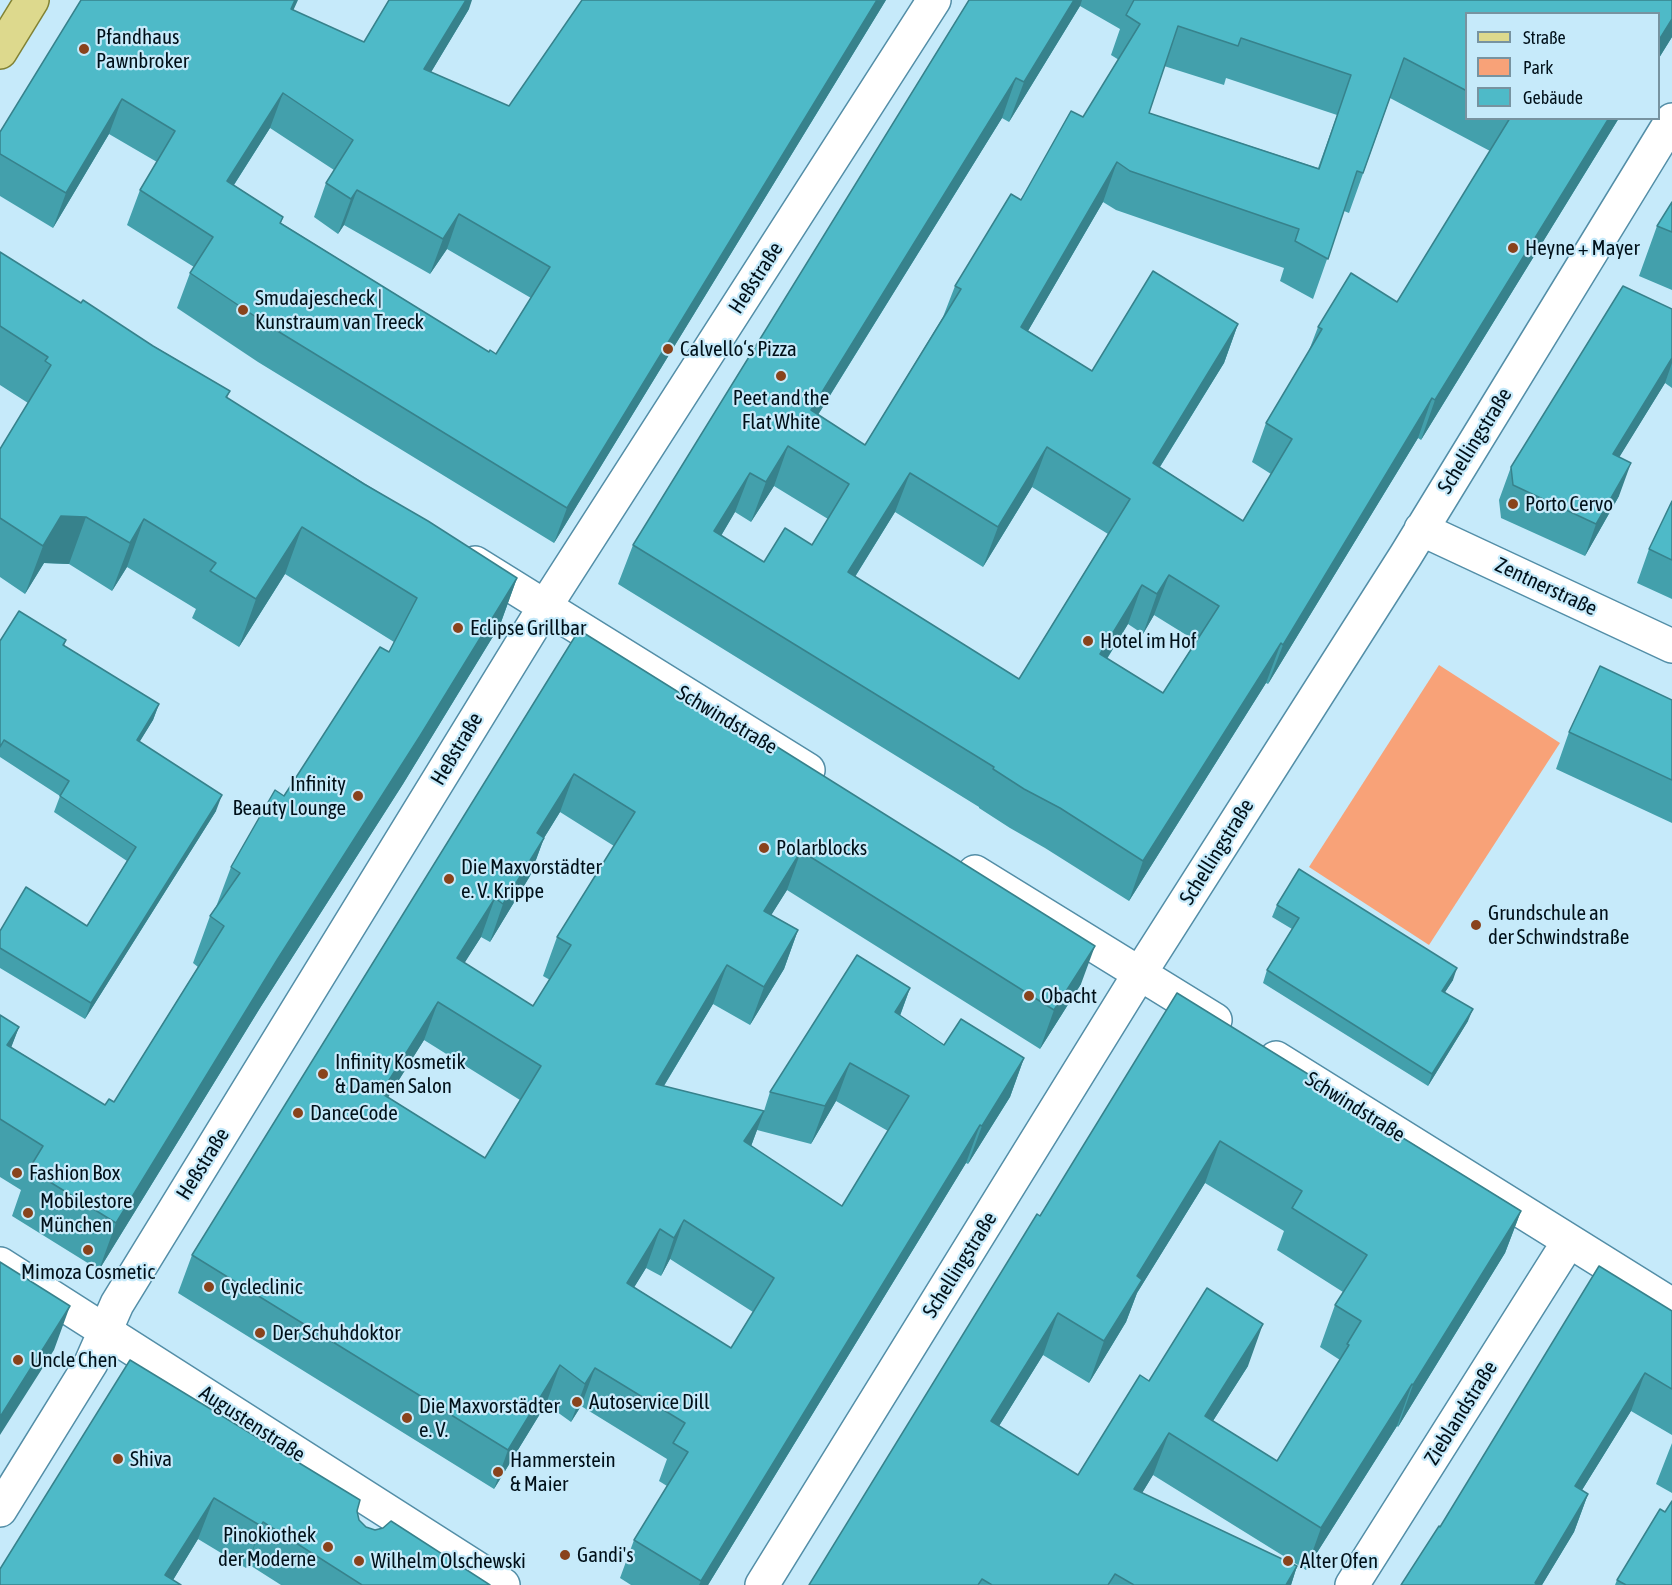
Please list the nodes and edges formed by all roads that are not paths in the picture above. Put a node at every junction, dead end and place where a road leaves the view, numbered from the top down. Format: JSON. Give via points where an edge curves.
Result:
{"nodes":[{"id":1,"x":32,"y":0,"type":"edge"},
{"id":2,"x":934,"y":0,"type":"edge"},
{"id":3,"x":0,"y":52,"type":"edge"},
{"id":4,"x":1672,"y":120,"type":"edge"},
{"id":5,"x":1421,"y":529,"type":"junction"},
{"id":6,"x":447,"y":546,"type":"edge"},
{"id":7,"x":544,"y":608,"type":"junction"},
{"id":8,"x":1672,"y":645,"type":"edge"},
{"id":9,"x":837,"y":788,"type":"edge"},
{"id":10,"x":948,"y":855,"type":"edge"},
{"id":11,"x":1140,"y":973,"type":"junction"},
{"id":12,"x":1569,"y":1241,"type":"junction"},
{"id":13,"x":0,"y":1264,"type":"edge"},
{"id":14,"x":1672,"y":1305,"type":"edge"},
{"id":15,"x":104,"y":1330,"type":"junction"},
{"id":16,"x":0,"y":1510,"type":"edge"},
{"id":17,"x":387,"y":1511,"type":"junction"},
{"id":18,"x":369,"y":1540,"type":"edge"},
{"id":19,"x":503,"y":1585,"type":"edge"},
{"id":20,"x":762,"y":1585,"type":"edge"},
{"id":21,"x":1352,"y":1585,"type":"edge"}],
"edges":[{"from":1,"to":3,"type":"main road"},
{"from":2,"to":7,"type":"street","name":"Heßstraße"},
{"from":4,"to":5,"type":"street","name":"Schellingstraße"},
{"from":5,"to":8,"type":"street","name":"Zentnerstraße"},
{"from":5,"to":11,"type":"street","name":"Schellingstraße"},
{"from":6,"to":7,"type":"street","name":"Schwindstraße"},
{"from":7,"to":9,"type":"street","name":"Schwindstraße"},
{"from":7,"to":15,"type":"street","name":"Heßstraße"},
{"from":10,"to":11,"type":"street","name":"Schwindstraße"},
{"from":11,"to":12,"type":"street","name":"Schwindstraße"},
{"from":11,"to":20,"type":"street","name":"Schellingstraße"},
{"from":12,"to":14,"type":"street","name":"Schwindstraße"},
{"from":12,"to":21,"type":"street","name":"Zieblandstraße"},
{"from":13,"to":15,"type":"street","name":"Augustenstraße"},
{"from":15,"to":16,"type":"street","name":"Heßstraße","via":[[91,1363]]},
{"from":15,"to":17,"type":"street","name":"Augustenstraße"},
{"from":17,"to":18,"type":"street"},
{"from":17,"to":19,"type":"street","name":"Augustenstraße"}]}
